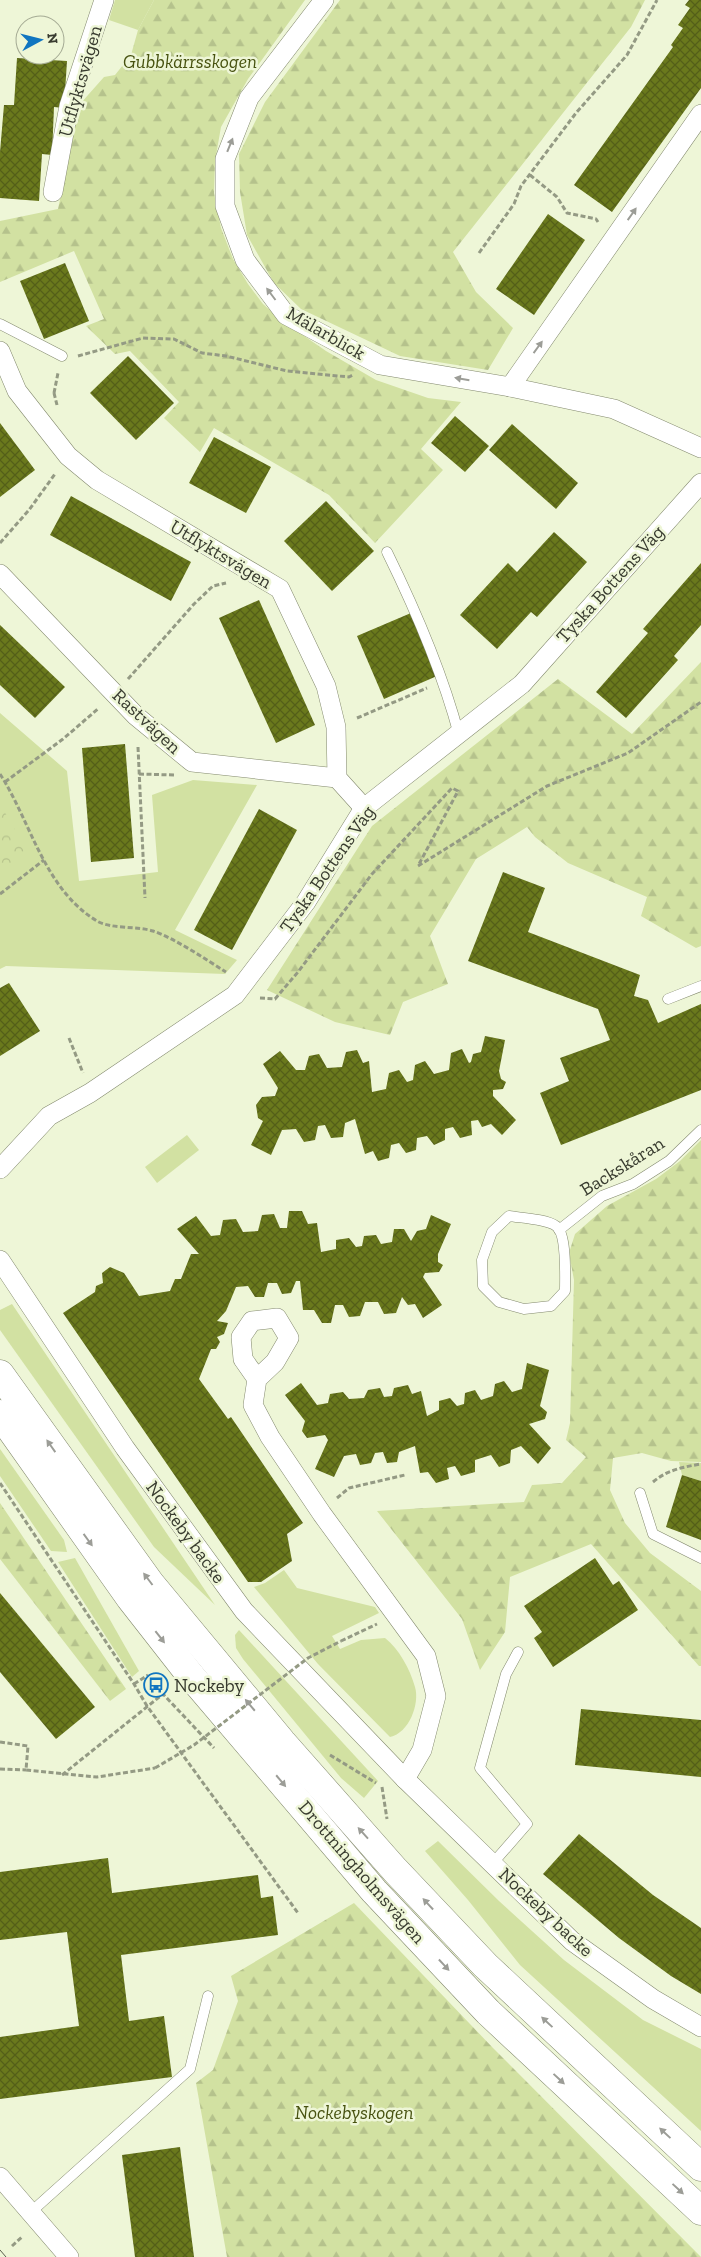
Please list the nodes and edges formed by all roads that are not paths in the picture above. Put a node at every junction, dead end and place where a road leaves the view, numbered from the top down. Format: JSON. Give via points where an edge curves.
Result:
{"nodes":[{"id":1,"x":104,"y":0,"type":"edge"},
{"id":2,"x":324,"y":0,"type":"edge"},
{"id":3,"x":701,"y":114,"type":"edge"},
{"id":4,"x":53,"y":192,"type":"dead end"},
{"id":5,"x":0,"y":324,"type":"edge"},
{"id":6,"x":0,"y":351,"type":"edge"},
{"id":7,"x":63,"y":358,"type":"road end"},
{"id":8,"x":510,"y":387,"type":"junction"},
{"id":9,"x":701,"y":448,"type":"edge"},
{"id":10,"x":701,"y":483,"type":"edge"},
{"id":11,"x":387,"y":552,"type":"dead end"},
{"id":12,"x":0,"y":574,"type":"edge"},
{"id":13,"x":459,"y":735,"type":"junction"},
{"id":14,"x":337,"y":778,"type":"junction"},
{"id":15,"x":364,"y":808,"type":"junction"},
{"id":16,"x":701,"y":986,"type":"edge"},
{"id":17,"x":668,"y":999,"type":"dead end"},
{"id":18,"x":701,"y":1130,"type":"edge"},
{"id":19,"x":0,"y":1169,"type":"edge"},
{"id":20,"x":559,"y":1230,"type":"junction"},
{"id":21,"x":0,"y":1260,"type":"edge"},
{"id":22,"x":0,"y":1374,"type":"edge"},
{"id":23,"x":257,"y":1379,"type":"dead end"},
{"id":24,"x":0,"y":1414,"type":"edge"},
{"id":25,"x":70,"y":1493,"type":"junction"},
{"id":26,"x":640,"y":1493,"type":"road end"},
{"id":27,"x":701,"y":1558,"type":"edge"},
{"id":28,"x":518,"y":1652,"type":"dead end"},
{"id":29,"x":401,"y":1774,"type":"junction"},
{"id":30,"x":493,"y":1863,"type":"junction"},
{"id":31,"x":208,"y":1996,"type":"dead end"},
{"id":32,"x":701,"y":2027,"type":"edge"},
{"id":33,"x":701,"y":2167,"type":"edge"},
{"id":34,"x":0,"y":2177,"type":"edge"},
{"id":35,"x":701,"y":2211,"type":"edge"},
{"id":36,"x":31,"y":2212,"type":"junction"},
{"id":37,"x":69,"y":2257,"type":"edge"}],
"edges":[{"from":1,"to":4,"type":"street","name":"Utflyktsvägen","via":[[69,106]]},
{"from":8,"to":2,"type":"street","name":"Mälarblick","one_way":true,"via":[[380,365],[286,315],[245,260],[225,206],[225,159],[249,98]]},
{"from":8,"to":3,"type":"street","one_way":true},
{"from":5,"to":7,"type":"lane"},
{"from":6,"to":14,"type":"street","name":"Utflyktsvägen","via":[[17,391],[68,456],[97,480],[280,589],[326,686],[336,727]]},
{"from":8,"to":9,"type":"street","name":"Mälarblick","via":[[614,409]]},
{"from":10,"to":13,"type":"street","name":"Tyska Bottens Väg","via":[[522,684]]},
{"from":11,"to":13,"type":"lane","via":[[443,681]]},
{"from":12,"to":14,"type":"street","name":"Rastvägen","via":[[136,716],[192,762]]},
{"from":13,"to":15,"type":"street","name":"Tyska Bottens Väg"},
{"from":14,"to":15,"type":"street"},
{"from":15,"to":19,"type":"street","name":"Tyska Bottens Väg","via":[[306,902],[235,995],[90,1093],[49,1116]]},
{"from":16,"to":17,"type":"lane"},
{"from":18,"to":20,"type":"lane","name":"Backskåran","via":[[668,1160],[633,1184],[602,1196]]},
{"from":20,"to":20,"type":"lane","via":[[556,1226],[510,1216],[492,1232],[482,1260],[483,1286],[499,1302],[524,1309],[551,1306],[565,1291],[565,1262]]},
{"from":21,"to":29,"type":"street","name":"Nockeby backe","via":[[125,1448],[244,1611]]},
{"from":25,"to":22,"type":"main road","one_way":true},
{"from":23,"to":29,"type":"street","via":[[253,1406],[270,1436],[426,1656],[436,1696],[422,1750]]},
{"from":24,"to":25,"type":"main road"},
{"from":33,"to":25,"type":"main road","name":"Drottningholmsvägen","one_way":true,"via":[[485,1965],[395,1870]]},
{"from":25,"to":35,"type":"main road","name":"Drottningholmsvägen","one_way":true,"via":[[130,1598],[190,1676],[374,1890],[488,2012]]},
{"from":26,"to":27,"type":"lane","via":[[653,1534]]},
{"from":28,"to":30,"type":"lane","via":[[506,1674],[480,1768],[527,1824]]},
{"from":29,"to":30,"type":"street","name":"Nockeby backe"},
{"from":30,"to":32,"type":"street","name":"Nockeby backe","via":[[572,1941],[653,1999]]},
{"from":31,"to":36,"type":"lane","via":[[190,2069]]},
{"from":34,"to":36,"type":"street"},
{"from":36,"to":37,"type":"street"}]}
